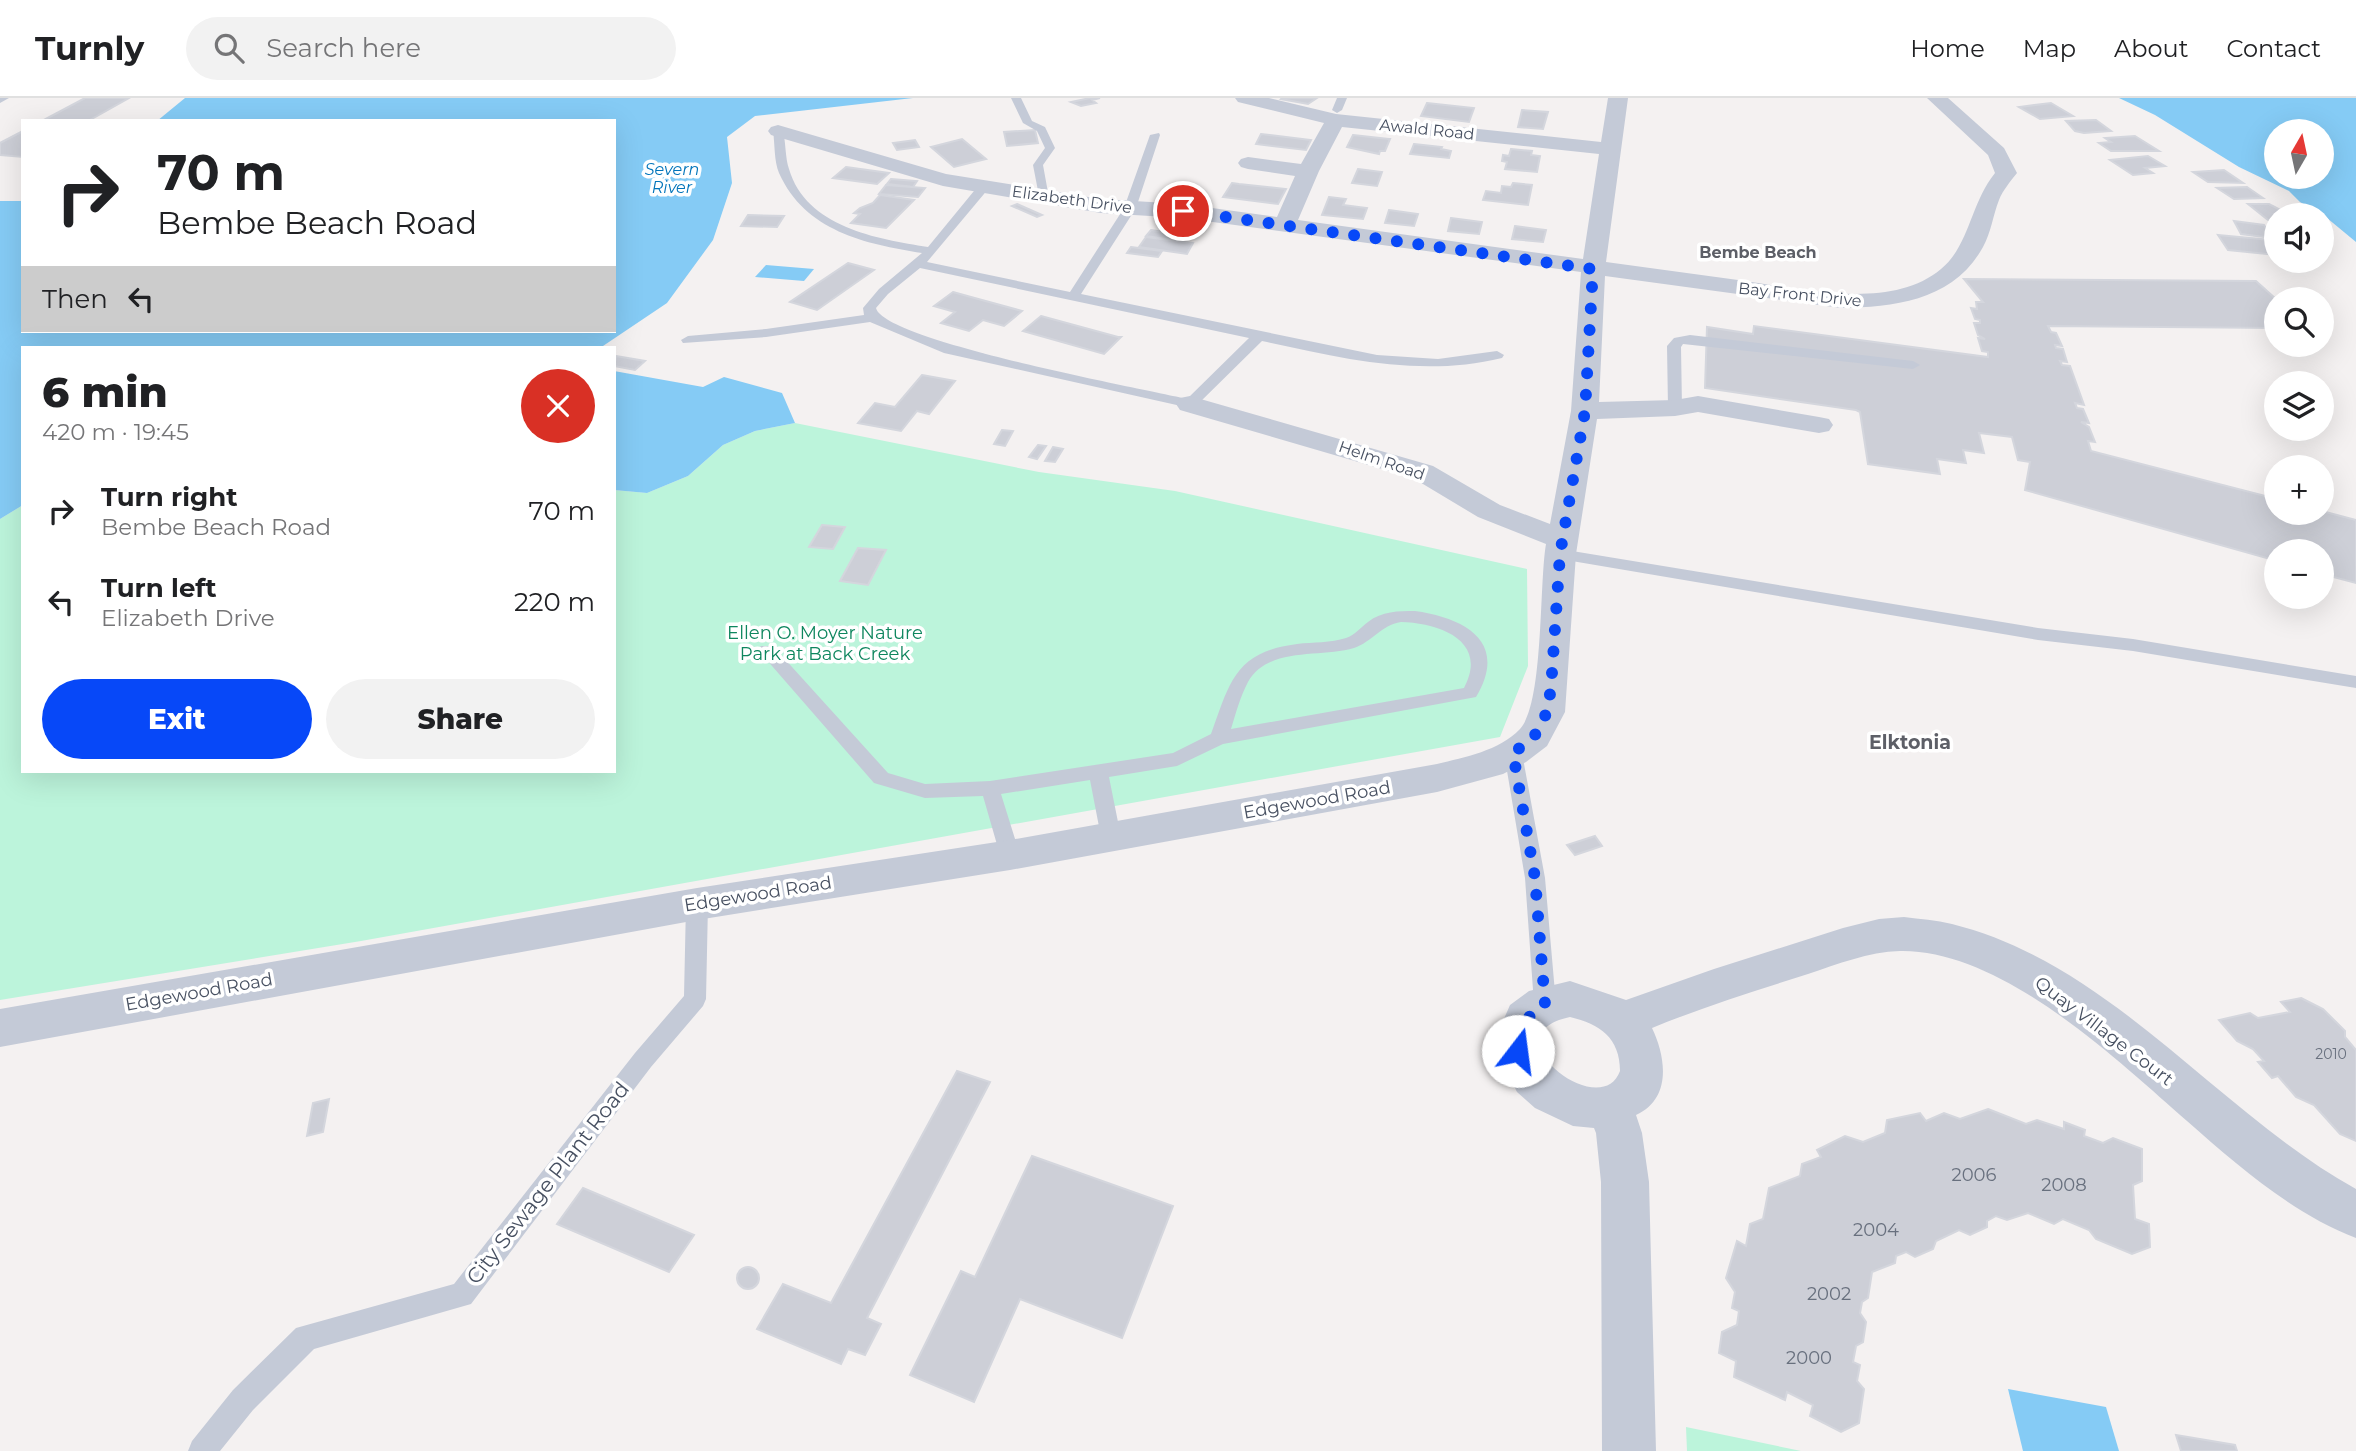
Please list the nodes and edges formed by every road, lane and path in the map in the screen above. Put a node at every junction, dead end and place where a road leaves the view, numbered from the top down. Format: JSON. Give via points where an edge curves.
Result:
{"nodes":[{"id":1,"x":1016,"y":98,"type":"edge"},
{"id":2,"x":1245,"y":98,"type":"edge"},
{"id":3,"x":1342,"y":98,"type":"edge"},
{"id":4,"x":1618,"y":98,"type":"edge"},
{"id":5,"x":1937,"y":98,"type":"edge"},
{"id":6,"x":1336,"y":115,"type":"junction"},
{"id":7,"x":778,"y":131,"type":"joint"},
{"id":8,"x":1155,"y":135,"type":"dead end"},
{"id":9,"x":1610,"y":149,"type":"junction"},
{"id":10,"x":1248,"y":163,"type":"dead end"},
{"id":11,"x":1308,"y":171,"type":"junction"},
{"id":12,"x":985,"y":186,"type":"junction"},
{"id":13,"x":1045,"y":196,"type":"junction"},
{"id":14,"x":1130,"y":208,"type":"junction"},
{"id":15,"x":1284,"y":226,"type":"junction"},
{"id":16,"x":931,"y":251,"type":"junction"},
{"id":17,"x":916,"y":263,"type":"junction"},
{"id":18,"x":1593,"y":269,"type":"junction"},
{"id":19,"x":1073,"y":297,"type":"junction"},
{"id":20,"x":873,"y":317,"type":"junction"},
{"id":21,"x":1259,"y":336,"type":"junction"},
{"id":22,"x":688,"y":340,"type":"dead end"},
{"id":23,"x":1497,"y":355,"type":"dead end"},
{"id":24,"x":1913,"y":365,"type":"dead end"},
{"id":25,"x":1190,"y":404,"type":"junction"},
{"id":26,"x":1675,"y":408,"type":"junction"},
{"id":27,"x":1585,"y":411,"type":"junction"},
{"id":28,"x":1819,"y":425,"type":"dead end"},
{"id":29,"x":1562,"y":547,"type":"junction"},
{"id":30,"x":767,"y":650,"type":"dead end"},
{"id":31,"x":2356,"y":682,"type":"edge"},
{"id":32,"x":1219,"y":737,"type":"junction"},
{"id":33,"x":1513,"y":753,"type":"junction"},
{"id":34,"x":1098,"y":771,"type":"junction"},
{"id":35,"x":990,"y":788,"type":"junction"},
{"id":36,"x":1111,"y":837,"type":"junction"},
{"id":37,"x":1010,"y":855,"type":"junction"},
{"id":38,"x":697,"y":904,"type":"junction"},
{"id":39,"x":1545,"y":1004,"type":"junction"},
{"id":40,"x":1622,"y":1021,"type":"junction"},
{"id":41,"x":0,"y":1028,"type":"edge"},
{"id":42,"x":1610,"y":1107,"type":"junction"},
{"id":43,"x":2356,"y":1215,"type":"edge"},
{"id":44,"x":202,"y":1451,"type":"edge"},
{"id":45,"x":1629,"y":1451,"type":"edge"}],
"edges":[{"from":1,"to":13,"type":"lane","via":[[1028,123],[1041,129],[1050,148],[1038,165]]},
{"from":2,"to":6,"type":"street","name":"Awald Road"},
{"from":3,"to":6,"type":"lane"},
{"from":4,"to":9,"type":"street"},
{"from":5,"to":18,"type":"street","name":"Bay Front Drive","via":[[1997,152],[2006,173],[1989,197],[1972,245],[1957,269],[1919,293],[1881,301],[1842,302]]},
{"from":6,"to":9,"type":"street","name":"Awald Road"},
{"from":6,"to":11,"type":"street"},
{"from":7,"to":12,"type":"street","name":"Elizabeth Drive","via":[[926,176]]},
{"from":7,"to":16,"type":"lane","via":[[783,170],[796,194],[829,226],[870,242]]},
{"from":8,"to":14,"type":"lane"},
{"from":9,"to":18,"type":"street"},
{"from":10,"to":11,"type":"street"},
{"from":11,"to":15,"type":"street"},
{"from":12,"to":13,"type":"street","name":"Elizabeth Drive"},
{"from":12,"to":16,"type":"lane"},
{"from":13,"to":14,"type":"street","name":"Elizabeth Drive"},
{"from":14,"to":15,"type":"street","name":"Elizabeth Drive"},
{"from":14,"to":19,"type":"lane"},
{"from":15,"to":18,"type":"street","name":"Elizabeth Drive"},
{"from":16,"to":17,"type":"lane"},
{"from":17,"to":19,"type":"lane"},
{"from":17,"to":20,"type":"lane","via":[[874,300],[869,308]]},
{"from":18,"to":27,"type":"street"},
{"from":19,"to":21,"type":"lane"},
{"from":20,"to":22,"type":"lane"},
{"from":20,"to":25,"type":"lane","via":[[949,350]]},
{"from":21,"to":23,"type":"lane","via":[[1392,360],[1471,362]]},
{"from":21,"to":25,"type":"lane"},
{"from":24,"to":26,"type":"lane","via":[[1690,339],[1674,346]]},
{"from":25,"to":29,"type":"street","name":"Helm Road","via":[[1423,471]]},
{"from":26,"to":27,"type":"street"},
{"from":26,"to":28,"type":"street","via":[[1698,404]]},
{"from":27,"to":29,"type":"street"},
{"from":29,"to":31,"type":"lane","via":[[2025,632]]},
{"from":29,"to":33,"type":"street","via":[[1547,712],[1534,737]]},
{"from":30,"to":35,"type":"lane","via":[[881,778],[925,791]]},
{"from":32,"to":32,"type":"lane","via":[[1470,693],[1479,678],[1480,659],[1468,639],[1450,625],[1420,618],[1388,618],[1352,643],[1264,657],[1247,671]]},
{"from":32,"to":34,"type":"lane","via":[[1177,759]]},
{"from":33,"to":36,"type":"street","name":"Edgewood Road","via":[[1437,778]]},
{"from":33,"to":39,"type":"lane","via":[[1535,878]]},
{"from":34,"to":35,"type":"lane"},
{"from":34,"to":36,"type":"lane"},
{"from":35,"to":37,"type":"lane"},
{"from":36,"to":37,"type":"street","name":"Edgewood Road"},
{"from":37,"to":38,"type":"street","name":"Edgewood Road"},
{"from":38,"to":41,"type":"street","name":"Edgewood Road"},
{"from":38,"to":44,"type":"lane","name":"City Sewage Plant Road","via":[[695,999],[462,1295],[306,1338],[243,1400]]},
{"from":39,"to":40,"type":"street","via":[[1570,999],[1598,1005]]},
{"from":39,"to":42,"type":"street","via":[[1529,1014],[1520,1031],[1518,1051],[1526,1070],[1541,1089],[1563,1102]]},
{"from":40,"to":42,"type":"street","via":[[1640,1044],[1644,1071],[1634,1094]]},
{"from":40,"to":43,"type":"street","name":"Quay Village Court","via":[[1701,989],[1872,937],[1904,934],[1969,945],[2005,959],[2053,989],[2261,1154]]},
{"from":42,"to":45,"type":"street","via":[[1619,1133],[1625,1182]]}]}
